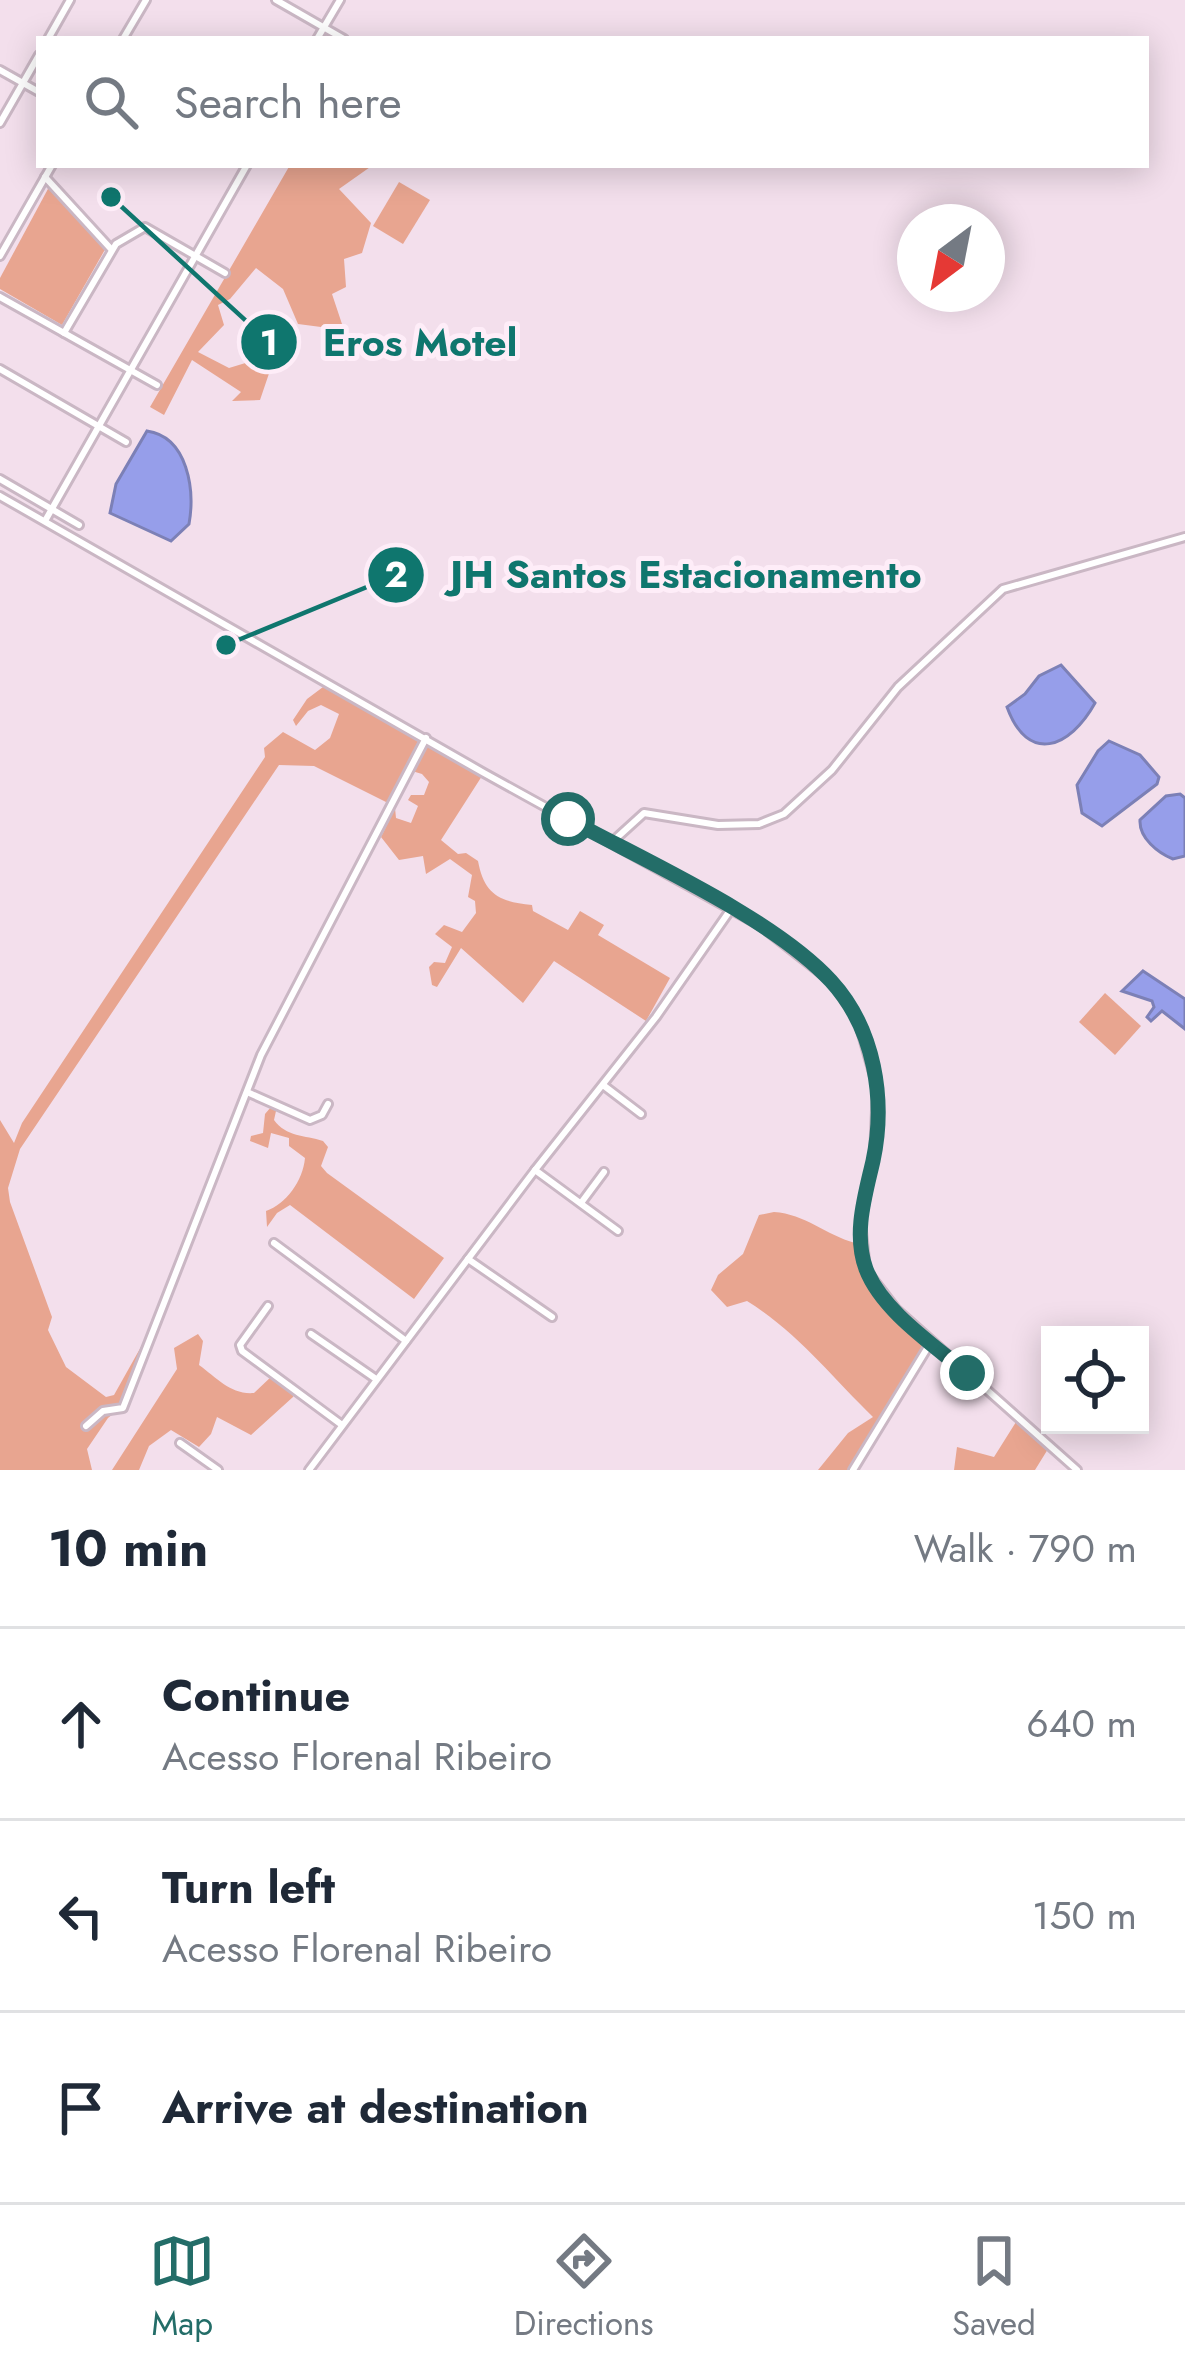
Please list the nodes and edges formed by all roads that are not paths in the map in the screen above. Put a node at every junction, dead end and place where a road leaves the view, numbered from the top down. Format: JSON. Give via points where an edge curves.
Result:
{"nodes":[{"id":1,"x":70,"y":0,"type":"edge"},
{"id":2,"x":146,"y":0,"type":"edge"},
{"id":3,"x":276,"y":0,"type":"edge"},
{"id":4,"x":340,"y":0,"type":"edge"},
{"id":5,"x":324,"y":27,"type":"junction"},
{"id":6,"x":50,"y":36,"type":"edge"},
{"id":7,"x":126,"y":36,"type":"edge"},
{"id":8,"x":319,"y":36,"type":"edge"},
{"id":9,"x":339,"y":36,"type":"edge"},
{"id":10,"x":36,"y":60,"type":"edge"},
{"id":11,"x":0,"y":70,"type":"edge"},
{"id":12,"x":23,"y":83,"type":"junction"},
{"id":13,"x":36,"y":90,"type":"edge"},
{"id":14,"x":0,"y":123,"type":"edge"},
{"id":15,"x":50,"y":168,"type":"edge"},
{"id":16,"x":245,"y":168,"type":"edge"},
{"id":17,"x":45,"y":177,"type":"junction"},
{"id":18,"x":112,"y":250,"type":"junction"},
{"id":19,"x":0,"y":256,"type":"edge"},
{"id":20,"x":198,"y":257,"type":"junction"},
{"id":21,"x":225,"y":274,"type":"dead end"},
{"id":22,"x":0,"y":297,"type":"edge"},
{"id":23,"x":64,"y":333,"type":"junction"},
{"id":24,"x":0,"y":369,"type":"edge"},
{"id":25,"x":132,"y":371,"type":"junction"},
{"id":26,"x":157,"y":385,"type":"dead end"},
{"id":27,"x":100,"y":426,"type":"junction"},
{"id":28,"x":126,"y":442,"type":"dead end"},
{"id":29,"x":0,"y":479,"type":"edge"},
{"id":30,"x":0,"y":496,"type":"edge"},
{"id":31,"x":52,"y":509,"type":"junction"},
{"id":32,"x":45,"y":521,"type":"junction"},
{"id":33,"x":79,"y":525,"type":"dead end"},
{"id":34,"x":1185,"y":537,"type":"edge"},
{"id":35,"x":426,"y":738,"type":"junction"},
{"id":36,"x":611,"y":843,"type":"junction"},
{"id":37,"x":731,"y":909,"type":"junction"},
{"id":38,"x":603,"y":1084,"type":"junction"},
{"id":39,"x":247,"y":1092,"type":"junction"},
{"id":40,"x":328,"y":1104,"type":"dead end"},
{"id":41,"x":641,"y":1114,"type":"dead end"},
{"id":42,"x":535,"y":1170,"type":"junction"},
{"id":43,"x":604,"y":1172,"type":"dead end"},
{"id":44,"x":581,"y":1203,"type":"junction"},
{"id":45,"x":618,"y":1231,"type":"dead end"},
{"id":46,"x":274,"y":1243,"type":"dead end"},
{"id":47,"x":468,"y":1259,"type":"junction"},
{"id":48,"x":268,"y":1306,"type":"dead end"},
{"id":49,"x":552,"y":1317,"type":"dead end"},
{"id":50,"x":311,"y":1334,"type":"dead end"},
{"id":51,"x":406,"y":1341,"type":"junction"},
{"id":52,"x":931,"y":1342,"type":"junction"},
{"id":53,"x":376,"y":1379,"type":"junction"},
{"id":54,"x":342,"y":1424,"type":"junction"},
{"id":55,"x":86,"y":1426,"type":"dead end"},
{"id":56,"x":180,"y":1443,"type":"dead end"},
{"id":57,"x":218,"y":1470,"type":"edge"},
{"id":58,"x":308,"y":1470,"type":"edge"},
{"id":59,"x":853,"y":1470,"type":"edge"},
{"id":60,"x":1077,"y":1470,"type":"edge"}],
"edges":[{"from":1,"to":6,"type":"street"},
{"from":2,"to":7,"type":"street"},
{"from":3,"to":5,"type":"street"},
{"from":4,"to":5,"type":"street"},
{"from":5,"to":8,"type":"street"},
{"from":5,"to":9,"type":"street"},
{"from":10,"to":12,"type":"street"},
{"from":11,"to":12,"type":"street"},
{"from":12,"to":13,"type":"street"},
{"from":12,"to":14,"type":"street"},
{"from":15,"to":17,"type":"street"},
{"from":16,"to":20,"type":"street"},
{"from":17,"to":18,"type":"street"},
{"from":17,"to":19,"type":"street"},
{"from":18,"to":20,"type":"street","via":[[145,227]]},
{"from":18,"to":23,"type":"street"},
{"from":20,"to":21,"type":"street"},
{"from":20,"to":25,"type":"street"},
{"from":22,"to":23,"type":"street"},
{"from":23,"to":25,"type":"street"},
{"from":24,"to":27,"type":"street"},
{"from":25,"to":26,"type":"street"},
{"from":25,"to":27,"type":"street"},
{"from":27,"to":28,"type":"street"},
{"from":27,"to":31,"type":"street"},
{"from":29,"to":31,"type":"street"},
{"from":30,"to":32,"type":"street"},
{"from":31,"to":32,"type":"street"},
{"from":31,"to":33,"type":"street"},
{"from":32,"to":35,"type":"street"},
{"from":34,"to":36,"type":"street","via":[[1003,589],[898,686],[832,770],[784,814],[718,825],[644,814]]},
{"from":35,"to":36,"type":"street"},
{"from":35,"to":39,"type":"street"},
{"from":36,"to":37,"type":"street"},
{"from":37,"to":38,"type":"street"},
{"from":37,"to":52,"type":"street","via":[[804,956],[858,1020],[877,1087],[861,1222],[866,1270]]},
{"from":38,"to":41,"type":"street"},
{"from":38,"to":42,"type":"street"},
{"from":39,"to":40,"type":"street","via":[[310,1120]]},
{"from":39,"to":55,"type":"street","via":[[123,1408]]},
{"from":42,"to":44,"type":"street"},
{"from":42,"to":47,"type":"street"},
{"from":43,"to":44,"type":"street"},
{"from":44,"to":45,"type":"street"},
{"from":46,"to":51,"type":"street"},
{"from":47,"to":49,"type":"street"},
{"from":47,"to":51,"type":"street"},
{"from":48,"to":54,"type":"street","via":[[242,1351]]},
{"from":50,"to":53,"type":"street"},
{"from":51,"to":53,"type":"street"},
{"from":52,"to":59,"type":"street"},
{"from":52,"to":60,"type":"street"},
{"from":53,"to":54,"type":"street"},
{"from":54,"to":58,"type":"street"},
{"from":56,"to":57,"type":"street"}]}
